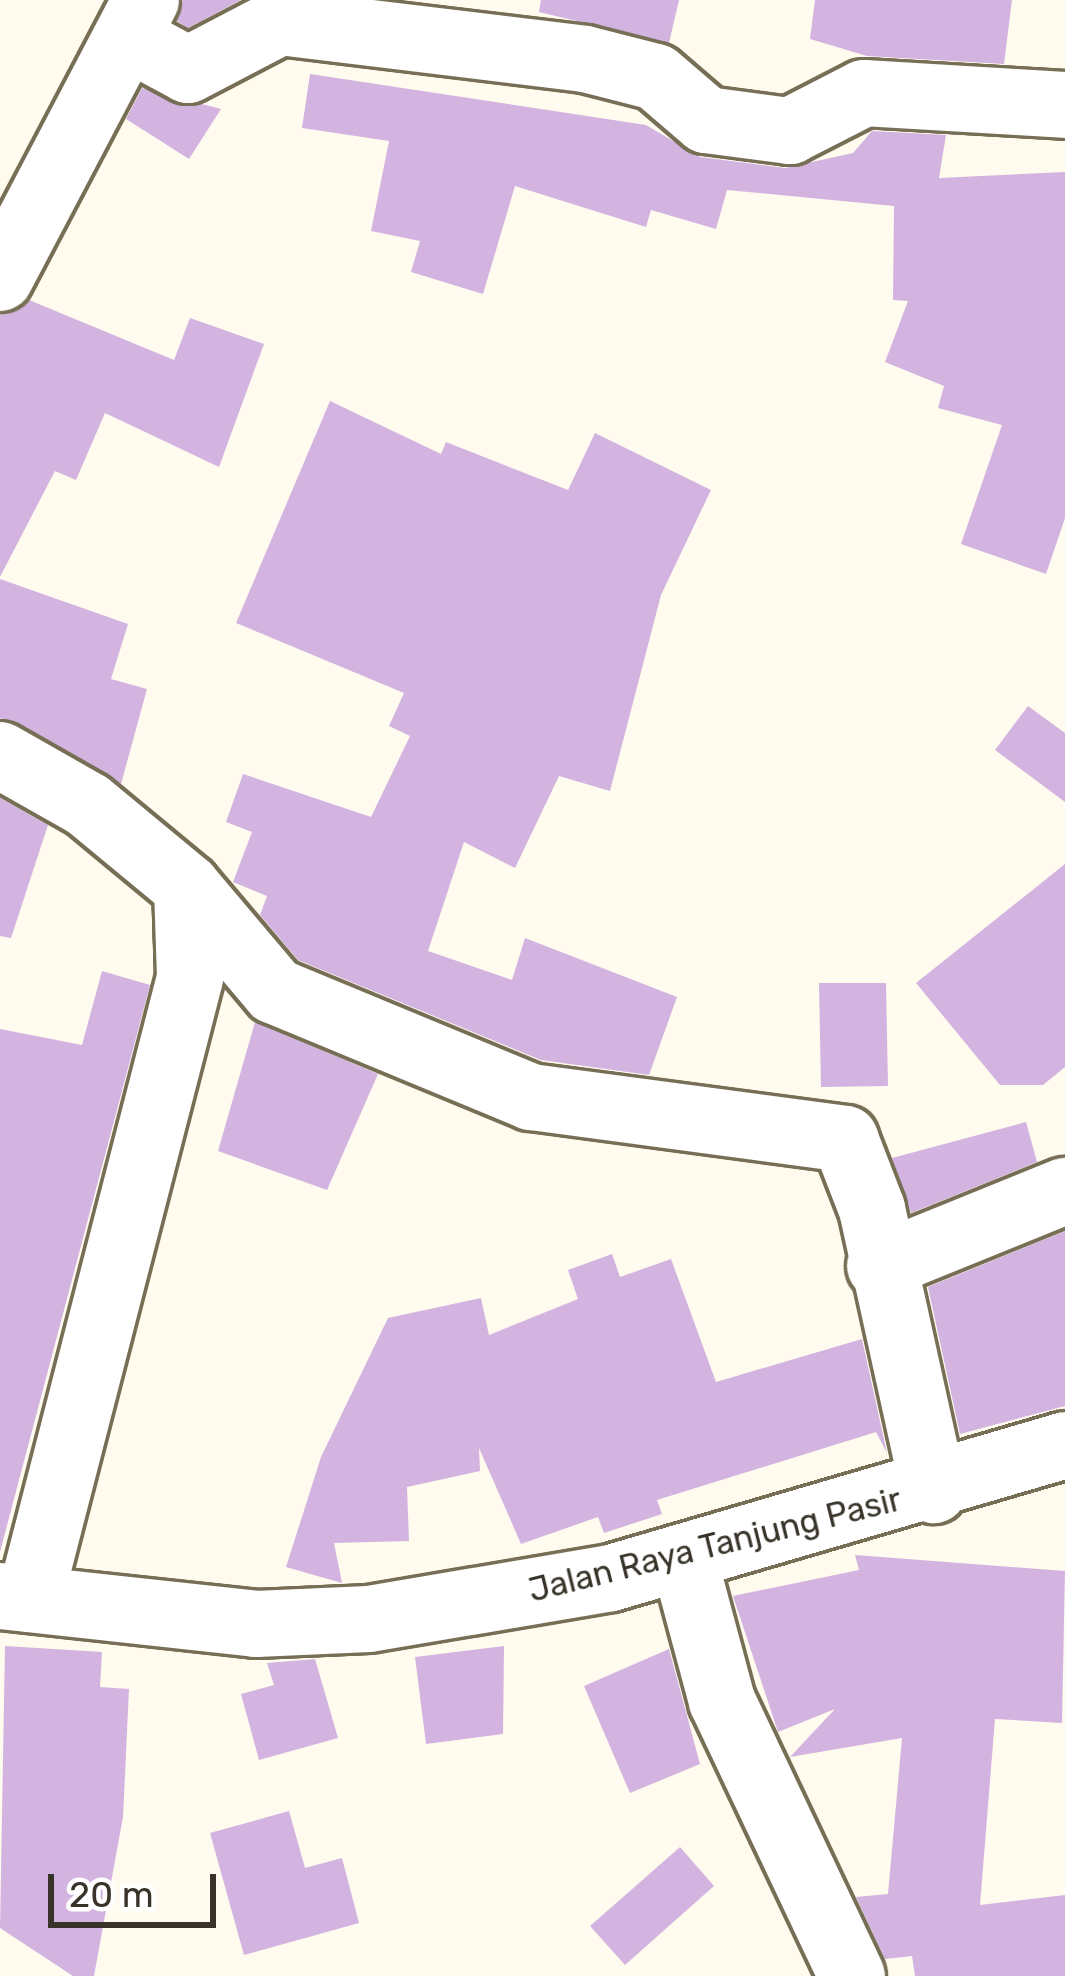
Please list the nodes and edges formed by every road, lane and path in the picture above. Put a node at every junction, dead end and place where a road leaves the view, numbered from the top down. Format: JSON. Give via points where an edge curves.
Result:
{"nodes":[{"id":1,"x":136,"y":18,"type":"edge"},
{"id":2,"x":1065,"y":105,"type":"edge"},
{"id":3,"x":16,"y":211,"type":"edge"},
{"id":4,"x":0,"y":278,"type":"edge"},
{"id":5,"x":0,"y":754,"type":"edge"},
{"id":6,"x":187,"y":887,"type":"junction"},
{"id":7,"x":1065,"y":1191,"type":"edge"},
{"id":8,"x":880,"y":1266,"type":"junction"},
{"id":9,"x":1065,"y":1445,"type":"edge"},
{"id":10,"x":934,"y":1490,"type":"junction"},
{"id":11,"x":684,"y":1559,"type":"junction"},
{"id":12,"x":15,"y":1597,"type":"edge"},
{"id":13,"x":852,"y":1976,"type":"edge"}],
"edges":[{"from":1,"to":2,"type":"street","via":[[188,70],[280,22],[602,61],[656,76],[706,120],[790,131],[864,93]]},
{"from":1,"to":3,"type":"street"},
{"from":3,"to":4,"type":"street"},
{"from":5,"to":6,"type":"street","via":[[88,805]]},
{"from":6,"to":8,"type":"street","via":[[275,991],[531,1097],[845,1139]]},
{"from":6,"to":12,"type":"street","via":[[190,978]]},
{"from":7,"to":8,"type":"street"},
{"from":8,"to":10,"type":"street"},
{"from":9,"to":10,"type":"street","name":"Jalan Raya Tanjung Pasir"},
{"from":10,"to":11,"type":"street","name":"Jalan Raya Tanjung Pasir"},
{"from":11,"to":12,"type":"street","name":"Jalan Raya Tanjung Pasir","via":[[369,1619],[256,1624]]},
{"from":11,"to":13,"type":"street","via":[[722,1701]]}]}
